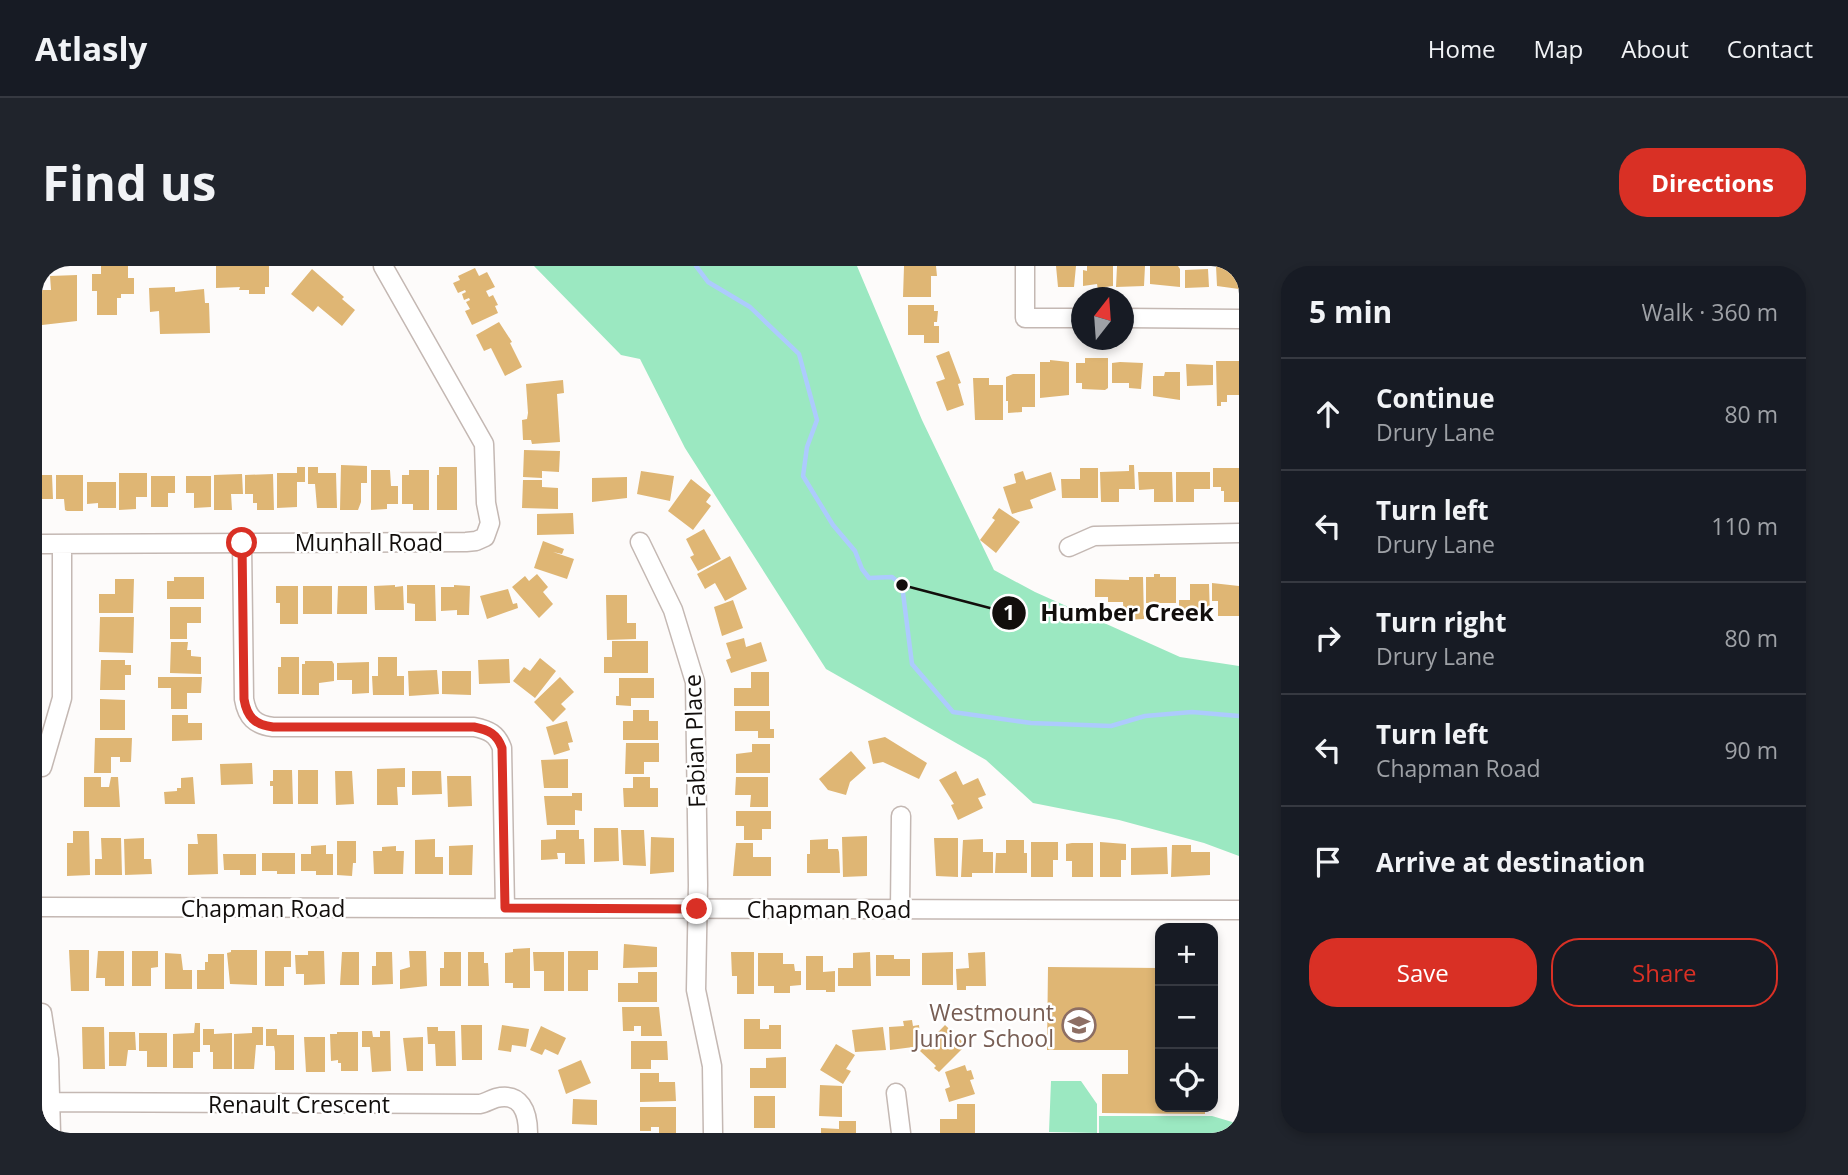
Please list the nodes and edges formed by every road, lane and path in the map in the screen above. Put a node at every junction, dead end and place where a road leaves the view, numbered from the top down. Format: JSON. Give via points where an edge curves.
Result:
{"nodes":[{"id":1,"x":383,"y":266,"type":"edge"},
{"id":2,"x":1025,"y":266,"type":"edge"},
{"id":3,"x":1071,"y":318,"type":"edge"},
{"id":4,"x":1134,"y":318,"type":"edge"},
{"id":5,"x":1239,"y":319,"type":"edge"},
{"id":6,"x":1239,"y":533,"type":"edge"},
{"id":7,"x":640,"y":542,"type":"dead end"},
{"id":8,"x":242,"y":543,"type":"junction"},
{"id":9,"x":42,"y":544,"type":"edge"},
{"id":10,"x":62,"y":544,"type":"junction"},
{"id":11,"x":1069,"y":547,"type":"dead end"},
{"id":12,"x":47,"y":728,"type":"edge"},
{"id":13,"x":42,"y":766,"type":"edge"},
{"id":14,"x":901,"y":816,"type":"dead end"},
{"id":15,"x":42,"y":907,"type":"edge"},
{"id":16,"x":505,"y":908,"type":"junction"},
{"id":17,"x":697,"y":909,"type":"junction"},
{"id":18,"x":900,"y":909,"type":"junction"},
{"id":19,"x":1239,"y":909,"type":"edge"},
{"id":20,"x":42,"y":1013,"type":"edge"},
{"id":21,"x":896,"y":1093,"type":"dead end"},
{"id":22,"x":46,"y":1102,"type":"edge"},
{"id":23,"x":51,"y":1133,"type":"edge"},
{"id":24,"x":528,"y":1133,"type":"edge"},
{"id":25,"x":713,"y":1133,"type":"edge"},
{"id":26,"x":901,"y":1133,"type":"edge"}],
"edges":[{"from":1,"to":8,"type":"street","name":"Munhall Road","via":[[484,444],[490,517],[485,537],[466,542]]},
{"from":2,"to":3,"type":"street","via":[[1025,318]]},
{"from":4,"to":5,"type":"street"},
{"from":6,"to":11,"type":"street","via":[[1094,536]]},
{"from":7,"to":17,"type":"street","name":"Fabian Place","via":[[673,610],[695,682]]},
{"from":8,"to":10,"type":"street","name":"Munhall Road"},
{"from":8,"to":16,"type":"street","via":[[244,699],[251,719],[273,727],[474,727],[492,732],[502,748]]},
{"from":9,"to":10,"type":"street","name":"Munhall Road"},
{"from":10,"to":12,"type":"street","via":[[62,698]]},
{"from":12,"to":13,"type":"street"},
{"from":14,"to":18,"type":"street"},
{"from":15,"to":16,"type":"street","name":"Chapman Road"},
{"from":16,"to":17,"type":"street","name":"Chapman Road"},
{"from":17,"to":18,"type":"street","name":"Chapman Road"},
{"from":17,"to":25,"type":"street","name":"Fabian Place","via":[[696,990],[712,1066]]},
{"from":18,"to":19,"type":"street","name":"Chapman Road"},
{"from":20,"to":22,"type":"street","via":[[49,1059]]},
{"from":21,"to":26,"type":"street"},
{"from":22,"to":23,"type":"street"},
{"from":22,"to":24,"type":"street","name":"Renault Crescent","via":[[480,1104],[509,1097],[524,1108]]}]}
